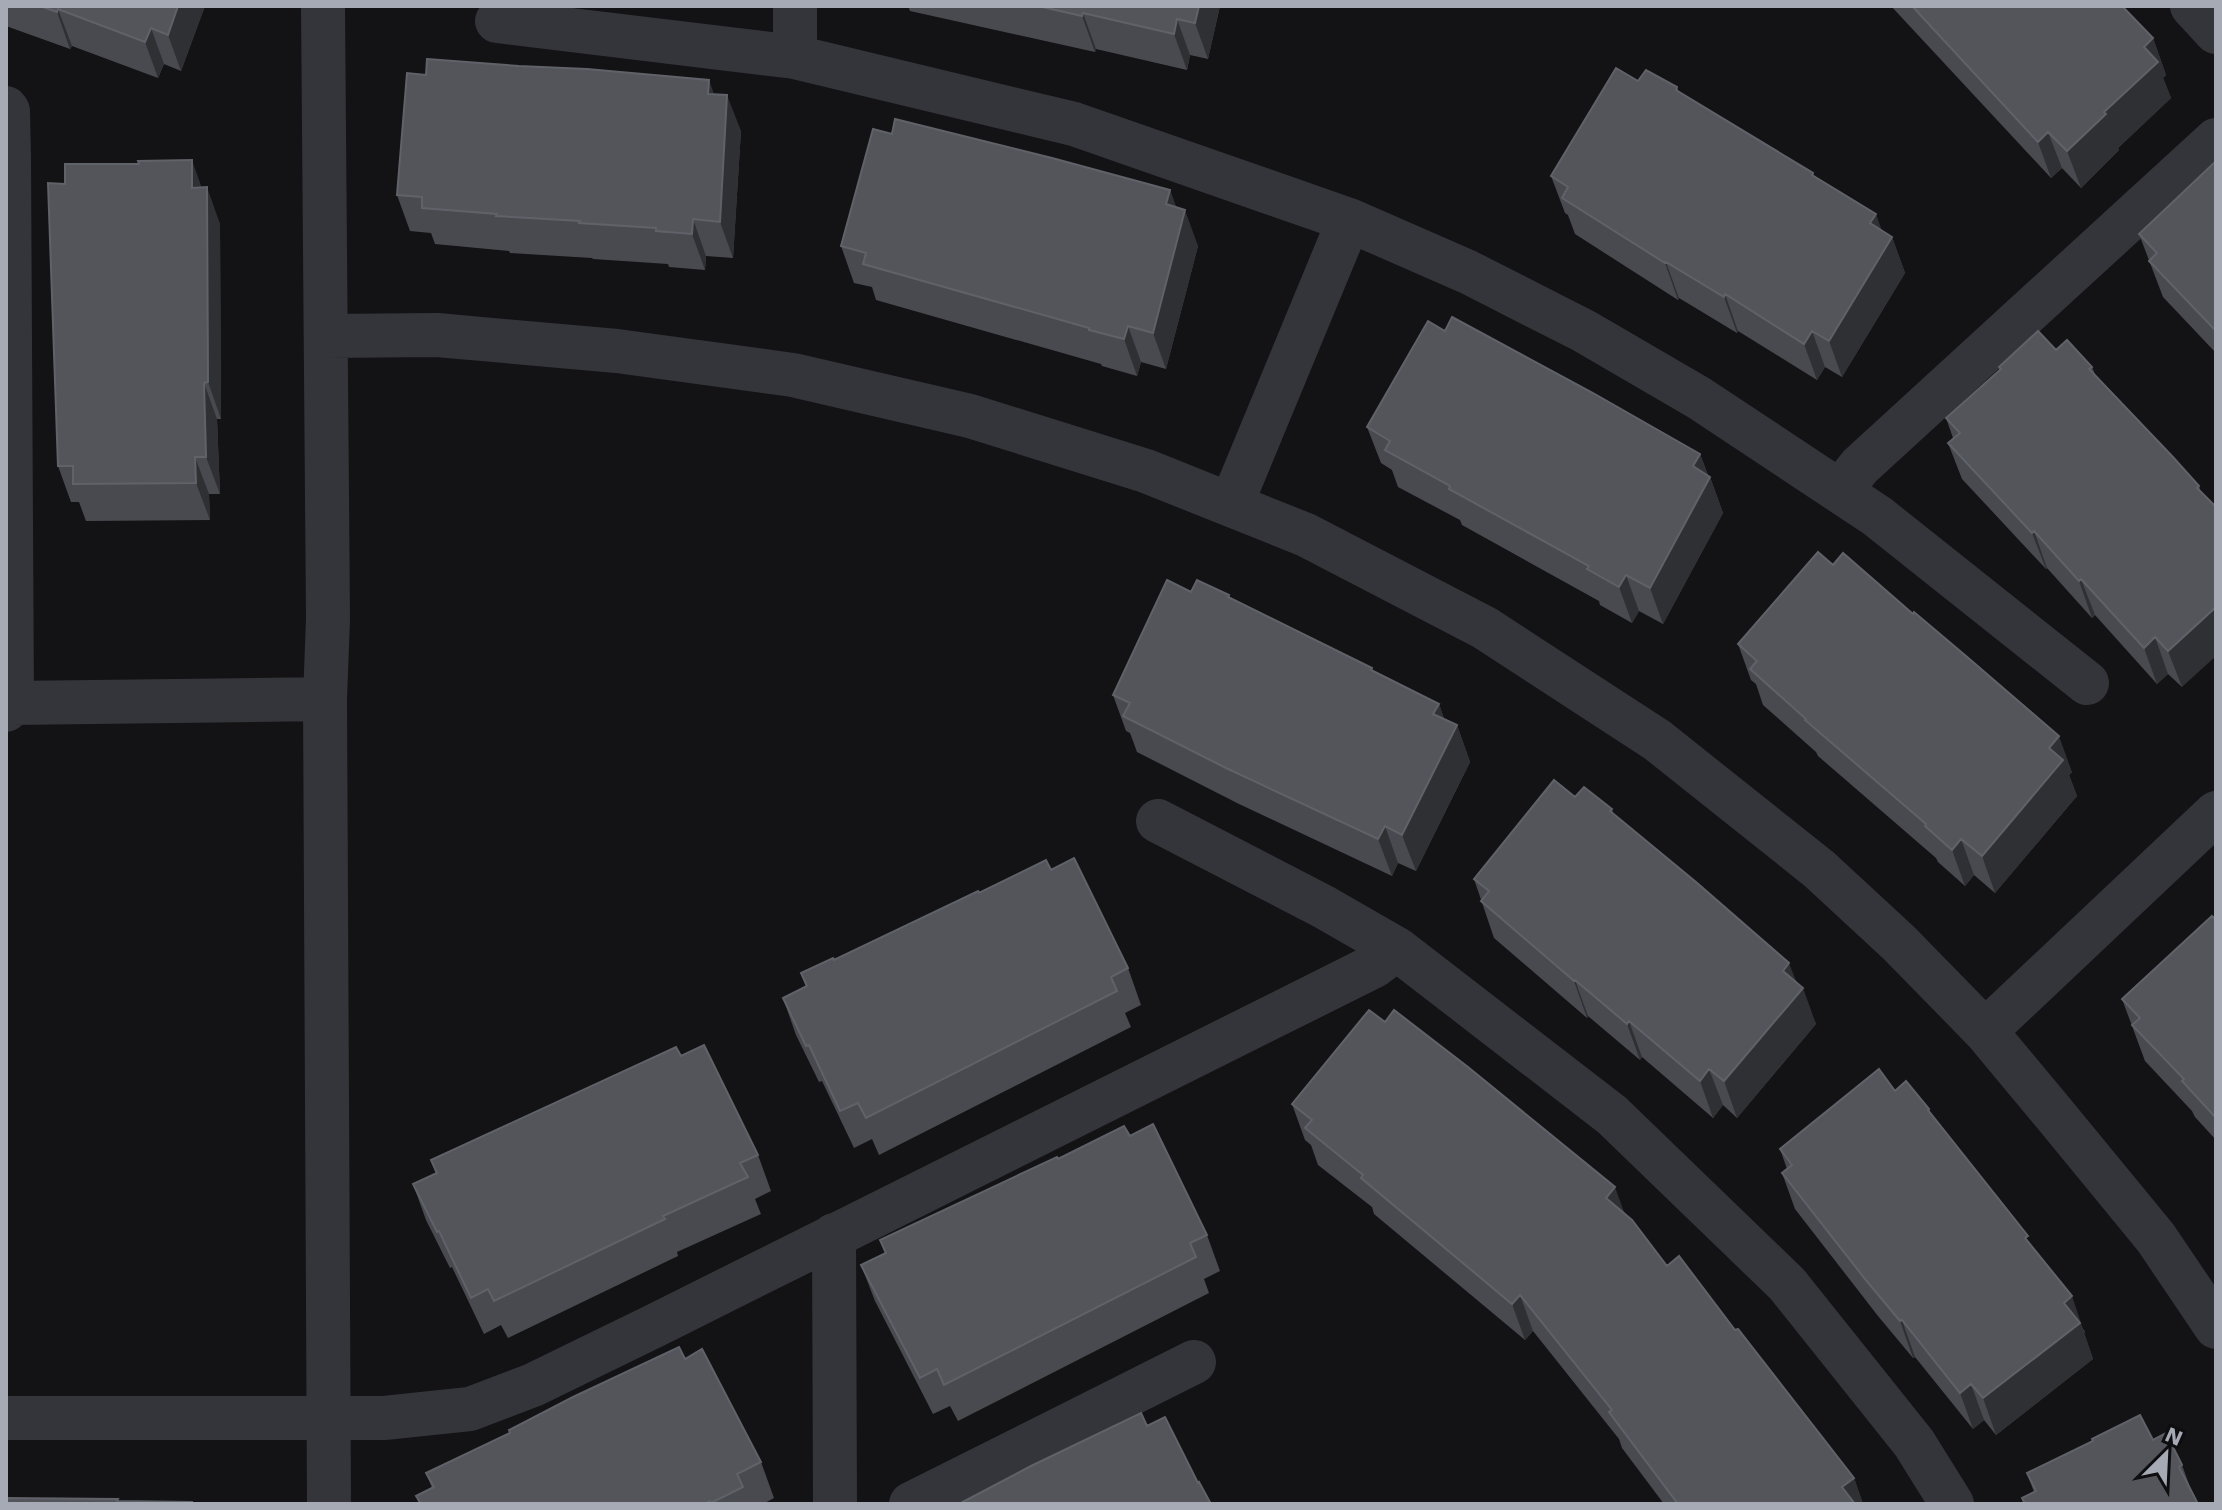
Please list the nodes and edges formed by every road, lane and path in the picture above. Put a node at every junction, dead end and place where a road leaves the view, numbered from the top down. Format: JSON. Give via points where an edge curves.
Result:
{"nodes":[{"id":1,"x":323,"y":6,"type":"edge"},
{"id":2,"x":795,"y":6,"type":"edge"},
{"id":3,"x":2192,"y":6,"type":"edge"},
{"id":4,"x":497,"y":21,"type":"dead end"},
{"id":5,"x":2216,"y":32,"type":"edge"},
{"id":6,"x":795,"y":57,"type":"junction"},
{"id":7,"x":6,"y":108,"type":"edge"},
{"id":8,"x":2216,"y":140,"type":"edge"},
{"id":9,"x":1349,"y":220,"type":"junction"},
{"id":10,"x":327,"y":336,"type":"junction"},
{"id":11,"x":1840,"y":491,"type":"junction"},
{"id":12,"x":1231,"y":505,"type":"junction"},
{"id":13,"x":8,"y":563,"type":"edge"},
{"id":14,"x":2087,"y":683,"type":"dead end"},
{"id":15,"x":325,"y":699,"type":"junction"},
{"id":16,"x":9,"y":706,"type":"edge"},
{"id":17,"x":2216,"y":813,"type":"edge"},
{"id":18,"x":1158,"y":821,"type":"dead end"},
{"id":19,"x":1397,"y":949,"type":"junction"},
{"id":20,"x":1985,"y":1031,"type":"junction"},
{"id":21,"x":834,"y":1235,"type":"junction"},
{"id":22,"x":2216,"y":1327,"type":"edge"},
{"id":23,"x":1194,"y":1362,"type":"dead end"},
{"id":24,"x":328,"y":1417,"type":"junction"},
{"id":25,"x":6,"y":1418,"type":"edge"},
{"id":26,"x":329,"y":1504,"type":"edge"},
{"id":27,"x":835,"y":1504,"type":"edge"},
{"id":28,"x":911,"y":1504,"type":"edge"},
{"id":29,"x":1952,"y":1504,"type":"edge"}],
"edges":[{"from":1,"to":10,"type":"street"},
{"from":2,"to":6,"type":"street"},
{"from":3,"to":5,"type":"street"},
{"from":4,"to":6,"type":"street"},
{"from":6,"to":9,"type":"street","via":[[1074,124]]},
{"from":7,"to":13,"type":"street"},
{"from":8,"to":11,"type":"street","via":[[1860,466]]},
{"from":9,"to":11,"type":"street","via":[[1584,331],[1699,398]]},
{"from":9,"to":12,"type":"street"},
{"from":10,"to":12,"type":"street","via":[[452,337],[617,351],[793,375],[970,416],[1146,471]]},
{"from":10,"to":15,"type":"street"},
{"from":11,"to":14,"type":"street"},
{"from":12,"to":20,"type":"street","via":[[1306,535],[1485,628],[1657,740],[1819,869]]},
{"from":13,"to":16,"type":"street"},
{"from":15,"to":16,"type":"street"},
{"from":15,"to":24,"type":"street"},
{"from":17,"to":20,"type":"street"},
{"from":18,"to":19,"type":"street"},
{"from":19,"to":21,"type":"street","via":[[1374,966]]},
{"from":19,"to":29,"type":"street","via":[[1612,1115],[1787,1284],[1914,1443]]},
{"from":20,"to":22,"type":"street","via":[[2156,1238]]},
{"from":21,"to":24,"type":"street","via":[[533,1385],[470,1409],[384,1418]]},
{"from":21,"to":27,"type":"street"},
{"from":23,"to":28,"type":"street"},
{"from":24,"to":25,"type":"street"},
{"from":24,"to":26,"type":"street"}]}
